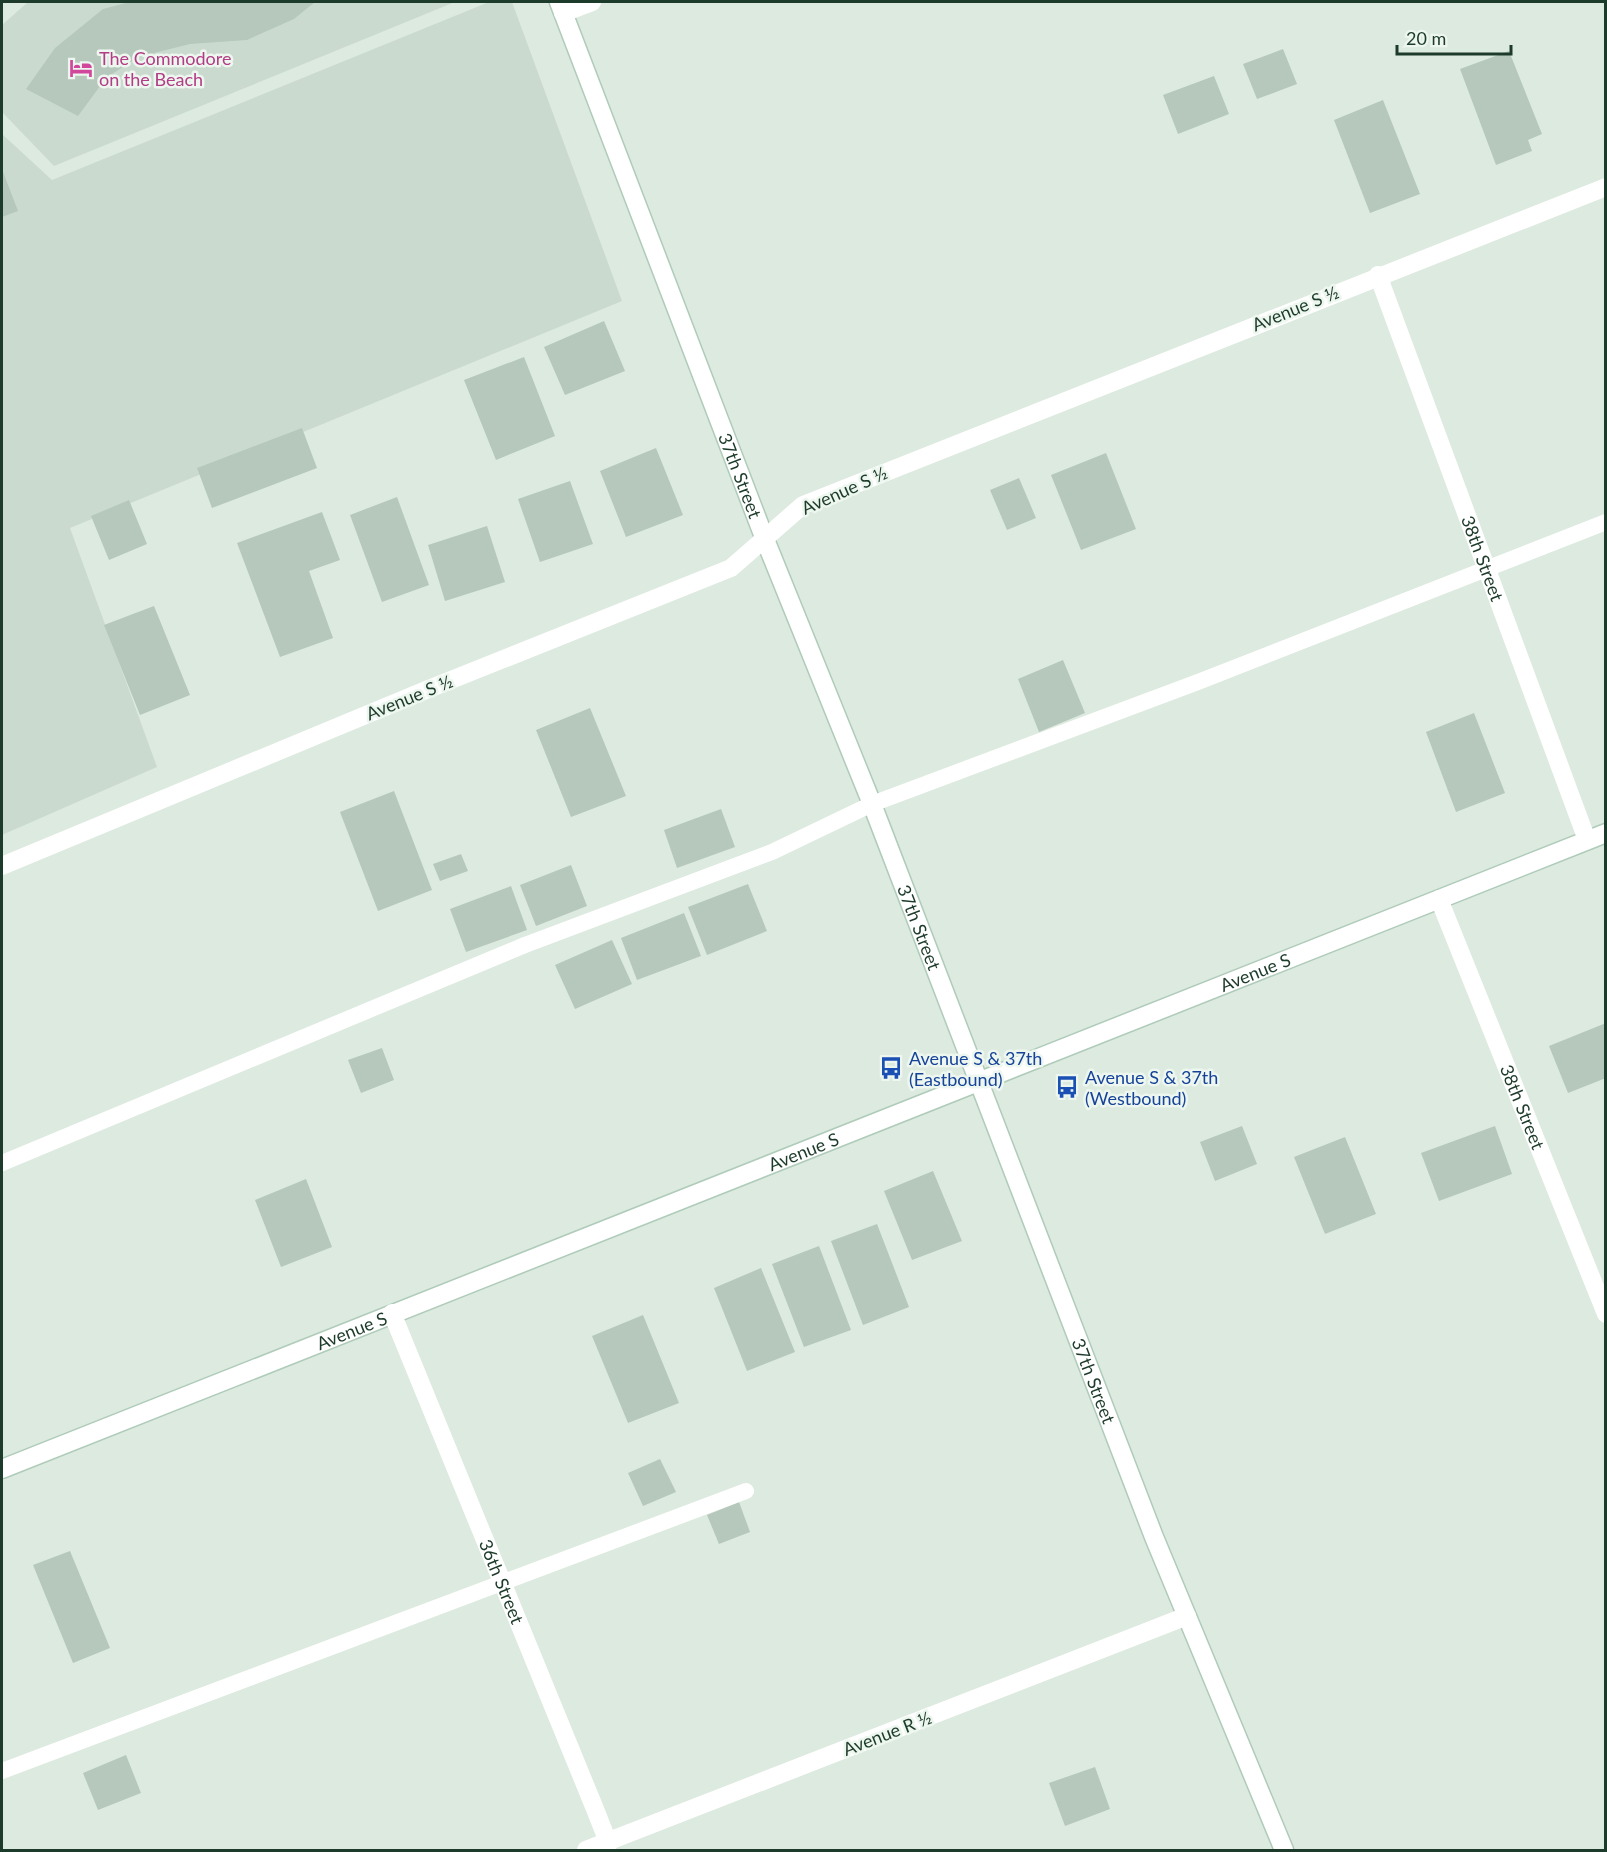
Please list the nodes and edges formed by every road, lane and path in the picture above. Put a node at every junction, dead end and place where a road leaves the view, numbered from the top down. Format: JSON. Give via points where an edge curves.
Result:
{"nodes":[{"id":1,"x":592,"y":2,"type":"edge"},
{"id":2,"x":561,"y":7,"type":"edge"},
{"id":3,"x":1605,"y":187,"type":"edge"},
{"id":4,"x":1378,"y":275,"type":"junction"},
{"id":5,"x":1605,"y":522,"type":"edge"},
{"id":6,"x":764,"y":537,"type":"junction"},
{"id":7,"x":1488,"y":569,"type":"junction"},
{"id":8,"x":872,"y":804,"type":"junction"},
{"id":9,"x":1605,"y":833,"type":"edge"},
{"id":10,"x":1587,"y":840,"type":"junction"},
{"id":11,"x":2,"y":866,"type":"edge"},
{"id":12,"x":1439,"y":899,"type":"junction"},
{"id":13,"x":979,"y":1080,"type":"junction"},
{"id":14,"x":2,"y":1162,"type":"edge"},
{"id":15,"x":392,"y":1313,"type":"junction"},
{"id":16,"x":1605,"y":1314,"type":"edge"},
{"id":17,"x":2,"y":1468,"type":"edge"},
{"id":18,"x":746,"y":1491,"type":"dead end"},
{"id":19,"x":504,"y":1583,"type":"junction"},
{"id":20,"x":1187,"y":1616,"type":"junction"},
{"id":21,"x":2,"y":1771,"type":"edge"},
{"id":22,"x":607,"y":1846,"type":"edge"},
{"id":23,"x":586,"y":1851,"type":"edge"},
{"id":24,"x":1284,"y":1851,"type":"edge"}],
"edges":[{"from":1,"to":2,"type":"street"},
{"from":2,"to":6,"type":"street","name":"37th Street"},
{"from":3,"to":4,"type":"street","name":"Avenue S ½"},
{"from":4,"to":6,"type":"street","name":"Avenue S ½","via":[[803,505]]},
{"from":4,"to":7,"type":"street","name":"38th Street"},
{"from":5,"to":7,"type":"lane"},
{"from":6,"to":8,"type":"street","name":"37th Street"},
{"from":6,"to":11,"type":"street","name":"Avenue S ½","via":[[731,568]]},
{"from":7,"to":8,"type":"lane"},
{"from":7,"to":10,"type":"street","name":"38th Street"},
{"from":8,"to":13,"type":"street","name":"37th Street"},
{"from":8,"to":14,"type":"lane","via":[[772,852],[525,945]]},
{"from":9,"to":10,"type":"street","name":"Avenue S"},
{"from":10,"to":12,"type":"street","name":"Avenue S"},
{"from":12,"to":13,"type":"street","name":"Avenue S"},
{"from":12,"to":16,"type":"street","name":"38th Street"},
{"from":13,"to":15,"type":"street","name":"Avenue S"},
{"from":13,"to":20,"type":"street","name":"37th Street"},
{"from":15,"to":17,"type":"street","name":"Avenue S"},
{"from":15,"to":19,"type":"street","name":"36th Street"},
{"from":18,"to":19,"type":"lane"},
{"from":19,"to":21,"type":"lane"},
{"from":19,"to":22,"type":"street","name":"36th Street"},
{"from":20,"to":22,"type":"street","name":"Avenue R ½"},
{"from":20,"to":24,"type":"street","name":"37th Street"},
{"from":22,"to":23,"type":"street","name":"Avenue R ½"}]}
